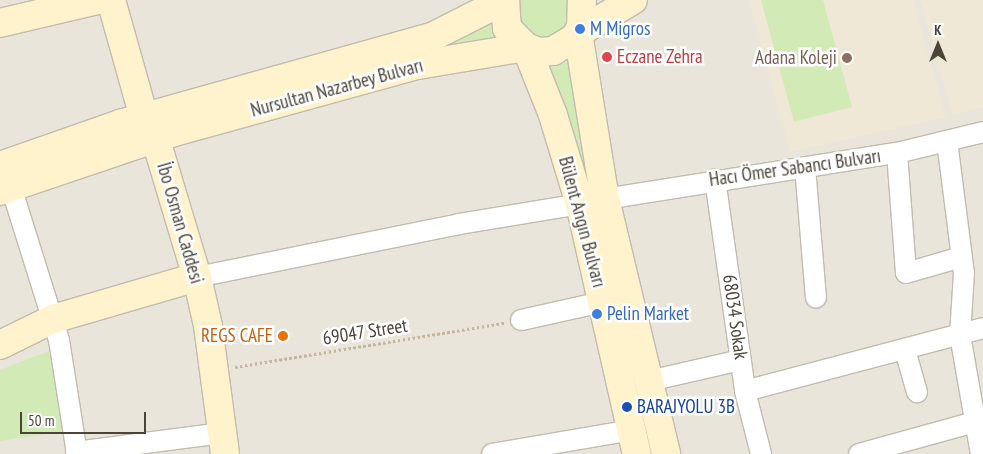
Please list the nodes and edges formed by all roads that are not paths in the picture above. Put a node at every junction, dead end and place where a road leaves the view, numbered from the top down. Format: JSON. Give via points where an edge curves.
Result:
{"nodes":[{"id":1,"x":98,"y":0,"type":"edge"},
{"id":2,"x":111,"y":0,"type":"edge"},
{"id":3,"x":505,"y":0,"type":"edge"},
{"id":4,"x":582,"y":0,"type":"edge"},
{"id":5,"x":633,"y":0,"type":"edge"},
{"id":6,"x":0,"y":23,"type":"edge"},
{"id":7,"x":578,"y":33,"type":"junction"},
{"id":8,"x":526,"y":47,"type":"junction"},
{"id":9,"x":146,"y":128,"type":"junction"},
{"id":10,"x":983,"y":132,"type":"edge"},
{"id":11,"x":947,"y":141,"type":"junction"},
{"id":12,"x":897,"y":152,"type":"junction"},
{"id":13,"x":805,"y":167,"type":"junction"},
{"id":14,"x":716,"y":179,"type":"junction"},
{"id":15,"x":4,"y":182,"type":"edge"},
{"id":16,"x":592,"y":201,"type":"junction"},
{"id":17,"x":961,"y":257,"type":"junction"},
{"id":18,"x":197,"y":276,"type":"junction"},
{"id":19,"x":816,"y":298,"type":"dead end"},
{"id":20,"x":602,"y":302,"type":"junction"},
{"id":21,"x":53,"y":319,"type":"junction"},
{"id":22,"x":521,"y":320,"type":"road end"},
{"id":23,"x":983,"y":328,"type":"edge"},
{"id":24,"x":960,"y":335,"type":"junction"},
{"id":25,"x":0,"y":345,"type":"edge"},
{"id":26,"x":905,"y":350,"type":"junction"},
{"id":27,"x":741,"y":360,"type":"junction"},
{"id":28,"x":649,"y":381,"type":"junction"},
{"id":29,"x":745,"y":391,"type":"junction"},
{"id":30,"x":917,"y":392,"type":"dead end"},
{"id":31,"x":975,"y":422,"type":"junction"},
{"id":32,"x":634,"y":442,"type":"edge"},
{"id":33,"x":224,"y":444,"type":"edge"},
{"id":34,"x":76,"y":453,"type":"edge"},
{"id":35,"x":492,"y":454,"type":"edge"},
{"id":36,"x":666,"y":454,"type":"edge"},
{"id":37,"x":761,"y":454,"type":"edge"},
{"id":38,"x":859,"y":454,"type":"edge"},
{"id":39,"x":981,"y":454,"type":"edge"}],
"edges":[{"from":1,"to":6,"type":"main road"},
{"from":2,"to":9,"type":"main road","name":"İbo Osman Caddesi"},
{"from":3,"to":8,"type":"main road","name":"Bülent Angın Bulvarı","via":[[507,28]]},
{"from":3,"to":9,"type":"main road","name":"Nursultan Nazarbey Bulvarı","via":[[432,37]]},
{"from":4,"to":7,"type":"main road","name":"Bülent Angın Bulvarı","via":[[584,15]]},
{"from":5,"to":7,"type":"main road"},
{"from":7,"to":8,"type":"main road","name":"Nursultan Nazarbey Bulvarı","via":[[565,46],[553,51],[539,52]]},
{"from":7,"to":16,"type":"main road","name":"Bülent Angın Bulvarı"},
{"from":8,"to":9,"type":"main road","name":"Nursultan Nazarbey Bulvarı","via":[[418,65]]},
{"from":8,"to":16,"type":"main road","name":"Bülent Angın Bulvarı"},
{"from":9,"to":15,"type":"main road"},
{"from":9,"to":18,"type":"main road","name":"İbo Osman Caddesi","via":[[158,147]]},
{"from":10,"to":11,"type":"street","name":"Hacı Ömer Sabancı Bulvarı"},
{"from":11,"to":12,"type":"street","name":"Hacı Ömer Sabancı Bulvarı"},
{"from":11,"to":17,"type":"street"},
{"from":12,"to":13,"type":"street","name":"Hacı Ömer Sabancı Bulvarı"},
{"from":12,"to":17,"type":"street","via":[[906,273]]},
{"from":13,"to":14,"type":"street","name":"Hacı Ömer Sabancı Bulvarı"},
{"from":13,"to":19,"type":"street"},
{"from":14,"to":16,"type":"street","name":"Hacı Ömer Sabancı Bulvarı"},
{"from":14,"to":27,"type":"street","name":"68034 Sokak"},
{"from":15,"to":21,"type":"street"},
{"from":16,"to":18,"type":"street","name":"Hacı Ömer Sabancı Bulvarı"},
{"from":16,"to":20,"type":"main road","name":"Bülent Angın Bulvarı"},
{"from":16,"to":28,"type":"main road","name":"Bülent Angın Bulvarı"},
{"from":17,"to":24,"type":"street","via":[[964,274]]},
{"from":18,"to":21,"type":"main road"},
{"from":18,"to":33,"type":"main road","name":"İbo Osman Caddesi"},
{"from":20,"to":22,"type":"street"},
{"from":20,"to":32,"type":"main road","name":"Bülent Angın Bulvarı"},
{"from":21,"to":25,"type":"main road"},
{"from":21,"to":34,"type":"street"},
{"from":23,"to":24,"type":"street"},
{"from":24,"to":26,"type":"street"},
{"from":24,"to":31,"type":"street"},
{"from":26,"to":29,"type":"street"},
{"from":26,"to":30,"type":"street"},
{"from":27,"to":28,"type":"street"},
{"from":27,"to":29,"type":"street","name":"68034 Sokak"},
{"from":28,"to":36,"type":"main road","name":"Bülent Angın Bulvarı"},
{"from":29,"to":37,"type":"street","name":"68034 Sokak"},
{"from":31,"to":38,"type":"street"},
{"from":31,"to":39,"type":"street"},
{"from":32,"to":35,"type":"street"},
{"from":33,"to":34,"type":"street"}]}
